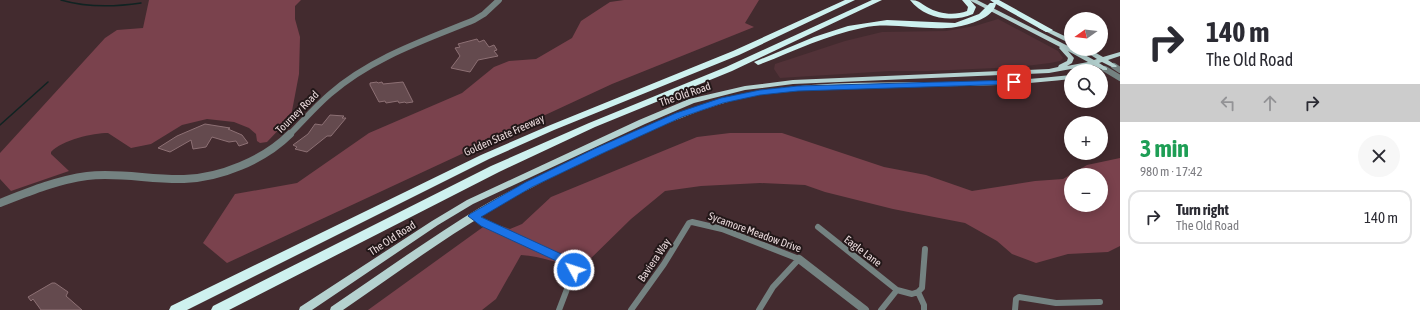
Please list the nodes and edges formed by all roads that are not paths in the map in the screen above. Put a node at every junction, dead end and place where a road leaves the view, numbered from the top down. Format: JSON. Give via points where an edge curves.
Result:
{"nodes":[{"id":1,"x":499,"y":0,"type":"edge"},
{"id":2,"x":851,"y":0,"type":"edge"},
{"id":3,"x":878,"y":0,"type":"edge"},
{"id":4,"x":914,"y":0,"type":"edge"},
{"id":5,"x":966,"y":0,"type":"edge"},
{"id":6,"x":972,"y":0,"type":"edge"},
{"id":7,"x":982,"y":0,"type":"edge"},
{"id":8,"x":993,"y":5,"type":"edge"},
{"id":9,"x":1049,"y":30,"type":"joint"},
{"id":10,"x":1038,"y":32,"type":"junction"},
{"id":11,"x":1064,"y":38,"type":"edge"},
{"id":12,"x":1120,"y":54,"type":"edge"},
{"id":13,"x":1096,"y":56,"type":"edge"},
{"id":14,"x":1103,"y":60,"type":"junction"},
{"id":15,"x":1094,"y":63,"type":"junction"},
{"id":16,"x":1118,"y":67,"type":"edge"},
{"id":17,"x":729,"y":69,"type":"junction"},
{"id":18,"x":1108,"y":69,"type":"edge"},
{"id":19,"x":1108,"y":71,"type":"edge"},
{"id":20,"x":1036,"y":72,"type":"junction"},
{"id":21,"x":1064,"y":78,"type":"edge"},
{"id":22,"x":1120,"y":78,"type":"edge"},
{"id":23,"x":0,"y":203,"type":"edge"},
{"id":24,"x":473,"y":216,"type":"junction"},
{"id":25,"x":692,"y":222,"type":"joint"},
{"id":26,"x":818,"y":227,"type":"dead end"},
{"id":27,"x":925,"y":248,"type":"dead end"},
{"id":28,"x":799,"y":259,"type":"junction"},
{"id":29,"x":897,"y":290,"type":"junction"},
{"id":30,"x":918,"y":292,"type":"junction"},
{"id":31,"x":1100,"y":302,"type":"dead end"},
{"id":32,"x":175,"y":310,"type":"edge"},
{"id":33,"x":217,"y":310,"type":"edge"},
{"id":34,"x":304,"y":310,"type":"edge"},
{"id":35,"x":335,"y":310,"type":"edge"},
{"id":36,"x":559,"y":310,"type":"edge"},
{"id":37,"x":631,"y":310,"type":"edge"},
{"id":38,"x":760,"y":310,"type":"edge"},
{"id":39,"x":865,"y":310,"type":"edge"},
{"id":40,"x":880,"y":310,"type":"edge"},
{"id":41,"x":924,"y":310,"type":"edge"},
{"id":42,"x":1015,"y":310,"type":"edge"}],
"edges":[{"from":1,"to":23,"type":"street","name":"Tourney Road","via":[[474,20],[398,51],[362,70],[331,93],[283,141],[245,163],[218,173],[183,180],[120,174],[86,176],[48,185]]},
{"from":2,"to":32,"type":"highway","name":"Golden State Freeway","via":[[755,44],[485,157]]},
{"from":3,"to":17,"type":"highway"},
{"from":4,"to":5,"type":"highway","via":[[930,12],[955,16],[970,12],[972,7]]},
{"from":6,"to":8,"type":"main road"},
{"from":7,"to":8,"type":"main road"},
{"from":8,"to":9,"type":"highway"},
{"from":8,"to":10,"type":"main road"},
{"from":8,"to":17,"type":"highway","via":[[968,21],[955,25],[888,22],[864,25],[757,63]]},
{"from":9,"to":11,"type":"main road"},
{"from":10,"to":15,"type":"main road"},
{"from":10,"to":20,"type":"main road","via":[[1064,48],[1071,58],[1067,64]]},
{"from":12,"to":14,"type":"main road","name":"The Old Road"},
{"from":13,"to":14,"type":"main road"},
{"from":14,"to":15,"type":"main road","name":"The Old Road"},
{"from":14,"to":16,"type":"main road"},
{"from":15,"to":20,"type":"main road","name":"The Old Road"},
{"from":16,"to":18,"type":"main road"},
{"from":17,"to":33,"type":"highway","via":[[495,169]]},
{"from":19,"to":22,"type":"street"},
{"from":20,"to":34,"type":"main road","name":"The Old Road","via":[[793,82],[745,88],[692,101],[470,202]]},
{"from":21,"to":24,"type":"main road","name":"The Old Road","via":[[1014,82],[798,88],[735,97],[692,109],[663,122],[546,176]]},
{"from":24,"to":35,"type":"main road","name":"The Old Road"},
{"from":24,"to":36,"type":"street","via":[[572,266],[574,270]]},
{"from":25,"to":28,"type":"street","name":"Sycamore Meadow Drive","via":[[722,229]]},
{"from":25,"to":37,"type":"street","name":"Baviera Way"},
{"from":26,"to":29,"type":"street","name":"Eagle Lane","via":[[830,240]]},
{"from":27,"to":30,"type":"street","via":[[922,288]]},
{"from":28,"to":38,"type":"street","via":[[773,287]]},
{"from":28,"to":39,"type":"street","name":"Sycamore Meadow Drive"},
{"from":29,"to":30,"type":"street","via":[[912,294]]},
{"from":29,"to":40,"type":"street"},
{"from":30,"to":41,"type":"street"},
{"from":31,"to":42,"type":"street","via":[[1056,303],[1019,297],[1016,299]]}]}
